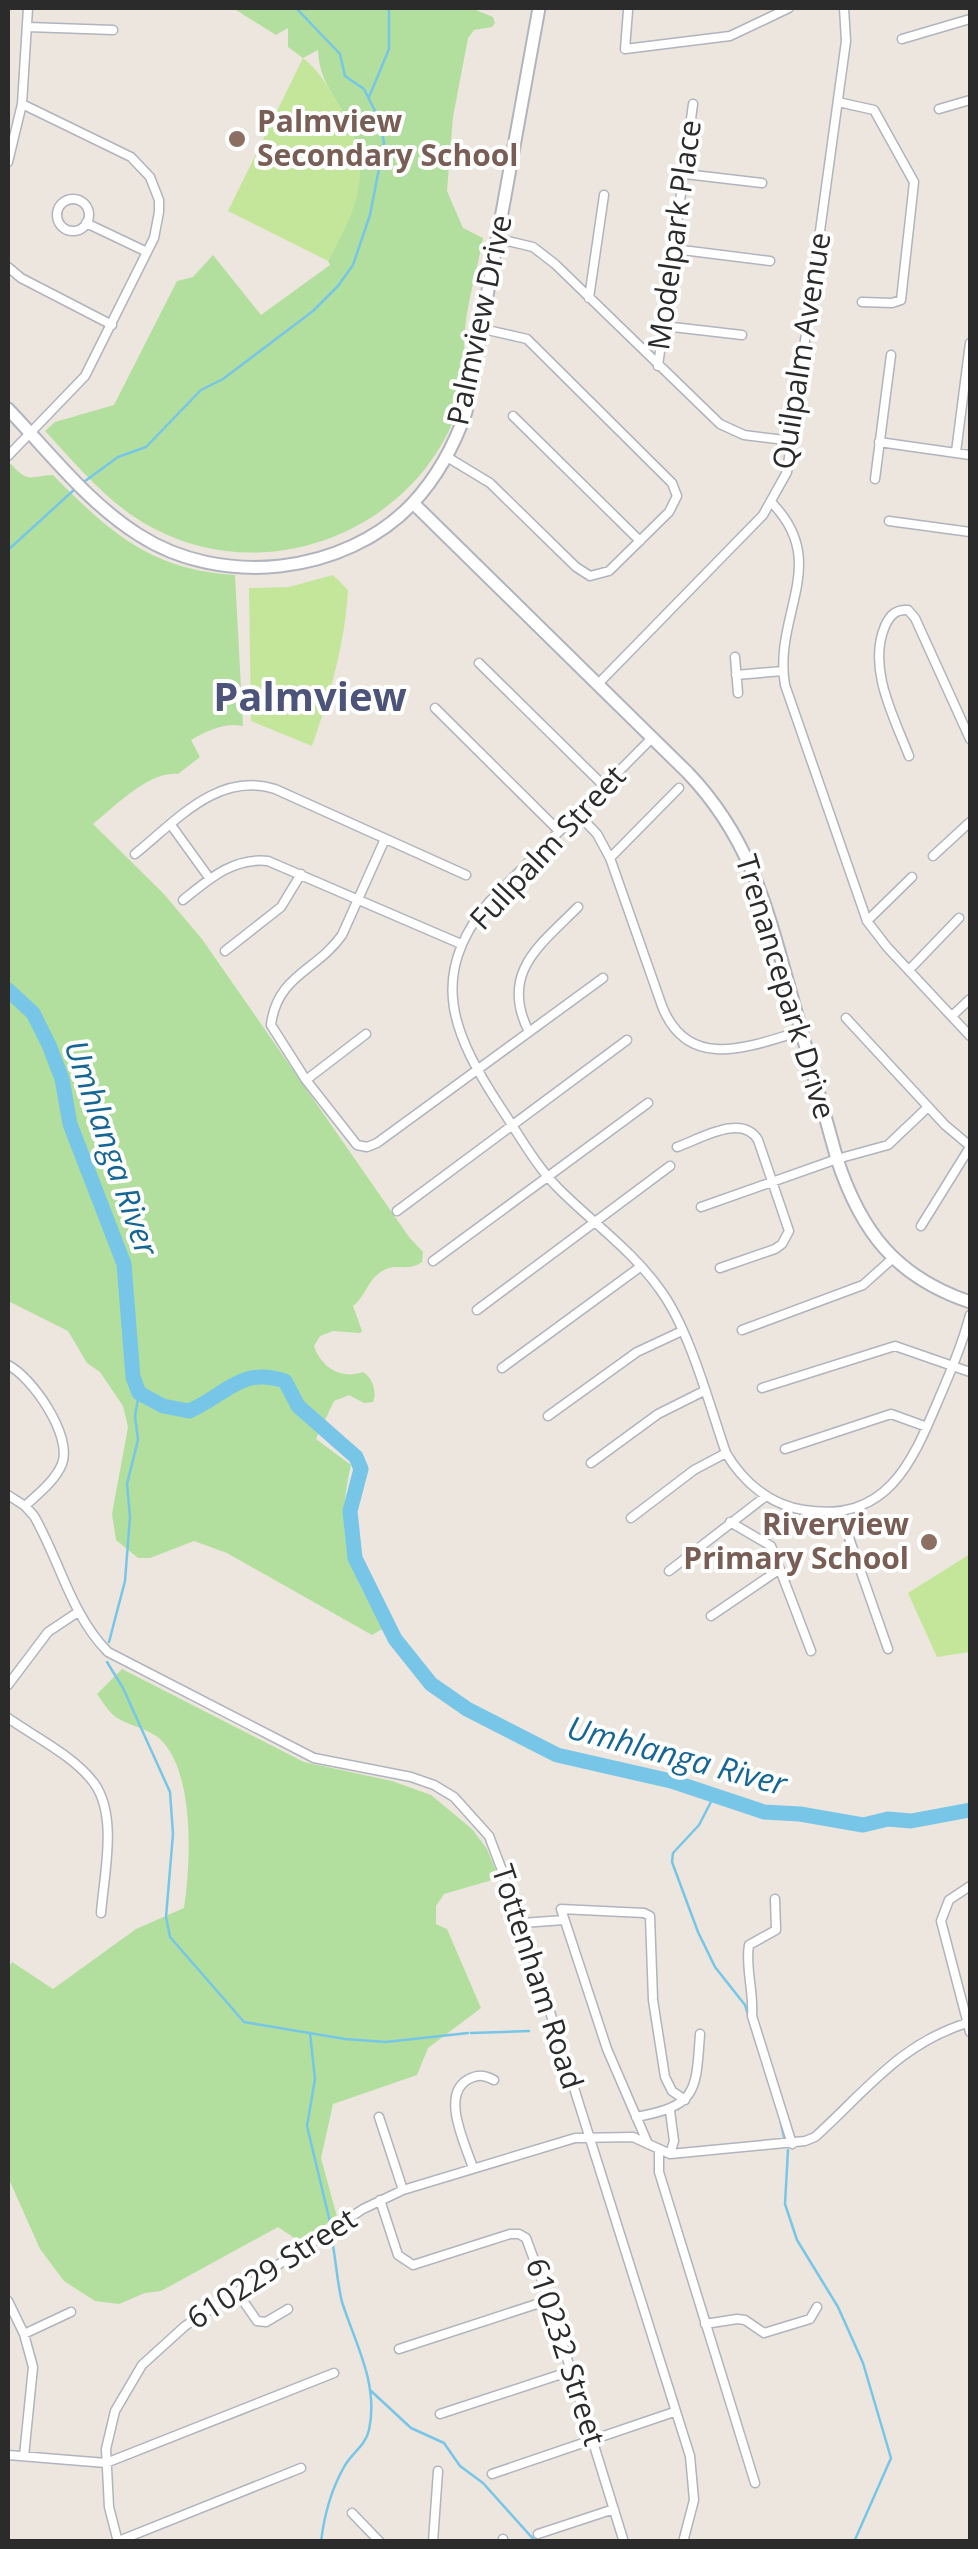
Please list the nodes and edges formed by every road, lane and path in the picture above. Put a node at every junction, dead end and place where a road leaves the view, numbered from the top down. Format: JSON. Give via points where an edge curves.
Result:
{"nodes":[{"id":1,"x":28,"y":8,"type":"edge"},
{"id":2,"x":539,"y":8,"type":"edge"},
{"id":3,"x":790,"y":8,"type":"edge"},
{"id":4,"x":844,"y":8,"type":"edge"},
{"id":5,"x":628,"y":12,"type":"dead end"},
{"id":6,"x":970,"y":19,"type":"edge"},
{"id":7,"x":28,"y":27,"type":"junction"},
{"id":8,"x":113,"y":30,"type":"dead end"},
{"id":9,"x":902,"y":39,"type":"dead end"},
{"id":10,"x":970,"y":100,"type":"edge"},
{"id":11,"x":838,"y":102,"type":"junction"},
{"id":12,"x":22,"y":104,"type":"junction"},
{"id":13,"x":693,"y":104,"type":"dead end"},
{"id":14,"x":939,"y":109,"type":"dead end"},
{"id":15,"x":8,"y":162,"type":"edge"},
{"id":16,"x":684,"y":174,"type":"junction"},
{"id":17,"x":762,"y":183,"type":"dead end"},
{"id":18,"x":604,"y":195,"type":"dead end"},
{"id":19,"x":86,"y":222,"type":"junction"},
{"id":20,"x":498,"y":239,"type":"junction"},
{"id":21,"x":674,"y":250,"type":"junction"},
{"id":22,"x":147,"y":252,"type":"junction"},
{"id":23,"x":770,"y":260,"type":"dead end"},
{"id":24,"x":8,"y":267,"type":"edge"},
{"id":25,"x":589,"y":298,"type":"junction"},
{"id":26,"x":862,"y":302,"type":"dead end"},
{"id":27,"x":112,"y":325,"type":"junction"},
{"id":28,"x":664,"y":326,"type":"junction"},
{"id":29,"x":483,"y":330,"type":"junction"},
{"id":30,"x":742,"y":335,"type":"dead end"},
{"id":31,"x":970,"y":343,"type":"edge"},
{"id":32,"x":891,"y":355,"type":"dead end"},
{"id":33,"x":658,"y":366,"type":"junction"},
{"id":34,"x":8,"y":408,"type":"edge"},
{"id":35,"x":513,"y":416,"type":"dead end"},
{"id":36,"x":30,"y":433,"type":"junction"},
{"id":37,"x":792,"y":442,"type":"junction"},
{"id":38,"x":880,"y":442,"type":"junction"},
{"id":39,"x":956,"y":452,"type":"junction"},
{"id":40,"x":970,"y":454,"type":"edge"},
{"id":41,"x":8,"y":456,"type":"edge"},
{"id":42,"x":447,"y":457,"type":"junction"},
{"id":43,"x":874,"y":479,"type":"dead end"},
{"id":44,"x":412,"y":503,"type":"junction"},
{"id":45,"x":772,"y":503,"type":"junction"},
{"id":46,"x":889,"y":521,"type":"dead end"},
{"id":47,"x":970,"y":532,"type":"edge"},
{"id":48,"x":640,"y":541,"type":"junction"},
{"id":49,"x":734,"y":657,"type":"dead end"},
{"id":50,"x":479,"y":662,"type":"dead end"},
{"id":51,"x":783,"y":671,"type":"junction"},
{"id":52,"x":736,"y":675,"type":"junction"},
{"id":53,"x":598,"y":684,"type":"junction"},
{"id":54,"x":738,"y":694,"type":"dead end"},
{"id":55,"x":435,"y":708,"type":"dead end"},
{"id":56,"x":652,"y":738,"type":"junction"},
{"id":57,"x":970,"y":739,"type":"edge"},
{"id":58,"x":908,"y":756,"type":"dead end"},
{"id":59,"x":604,"y":786,"type":"junction"},
{"id":60,"x":679,"y":788,"type":"dead end"},
{"id":61,"x":577,"y":813,"type":"junction"},
{"id":62,"x":970,"y":822,"type":"edge"},
{"id":63,"x":171,"y":825,"type":"junction"},
{"id":64,"x":559,"y":831,"type":"junction"},
{"id":65,"x":385,"y":839,"type":"junction"},
{"id":66,"x":135,"y":854,"type":"dead end"},
{"id":67,"x":932,"y":856,"type":"dead end"},
{"id":68,"x":610,"y":858,"type":"junction"},
{"id":69,"x":301,"y":874,"type":"junction"},
{"id":70,"x":466,"y":875,"type":"dead end"},
{"id":71,"x":912,"y":877,"type":"dead end"},
{"id":72,"x":210,"y":879,"type":"junction"},
{"id":73,"x":182,"y":900,"type":"dead end"},
{"id":74,"x":358,"y":900,"type":"junction"},
{"id":75,"x":578,"y":907,"type":"dead end"},
{"id":76,"x":959,"y":918,"type":"dead end"},
{"id":77,"x":867,"y":920,"type":"junction"},
{"id":78,"x":462,"y":944,"type":"junction"},
{"id":79,"x":225,"y":951,"type":"dead end"},
{"id":80,"x":909,"y":970,"type":"junction"},
{"id":81,"x":603,"y":978,"type":"dead end"},
{"id":82,"x":970,"y":998,"type":"edge"},
{"id":83,"x":952,"y":1016,"type":"junction"},
{"id":84,"x":846,"y":1018,"type":"dead end"},
{"id":85,"x":802,"y":1031,"type":"junction"},
{"id":86,"x":530,"y":1032,"type":"junction"},
{"id":87,"x":366,"y":1034,"type":"dead end"},
{"id":88,"x":970,"y":1036,"type":"edge"},
{"id":89,"x":627,"y":1040,"type":"dead end"},
{"id":90,"x":477,"y":1070,"type":"junction"},
{"id":91,"x":306,"y":1080,"type":"junction"},
{"id":92,"x":648,"y":1103,"type":"dead end"},
{"id":93,"x":928,"y":1107,"type":"junction"},
{"id":94,"x":512,"y":1125,"type":"junction"},
{"id":95,"x":677,"y":1147,"type":"dead end"},
{"id":96,"x":970,"y":1147,"type":"edge"},
{"id":97,"x":837,"y":1158,"type":"junction"},
{"id":98,"x":670,"y":1166,"type":"dead end"},
{"id":99,"x":548,"y":1176,"type":"junction"},
{"id":100,"x":772,"y":1182,"type":"junction"},
{"id":101,"x":701,"y":1207,"type":"dead end"},
{"id":102,"x":396,"y":1211,"type":"dead end"},
{"id":103,"x":594,"y":1222,"type":"junction"},
{"id":104,"x":921,"y":1226,"type":"dead end"},
{"id":105,"x":892,"y":1259,"type":"junction"},
{"id":106,"x":433,"y":1261,"type":"dead end"},
{"id":107,"x":640,"y":1267,"type":"junction"},
{"id":108,"x":720,"y":1268,"type":"dead end"},
{"id":109,"x":970,"y":1302,"type":"edge"},
{"id":110,"x":477,"y":1310,"type":"dead end"},
{"id":111,"x":970,"y":1315,"type":"edge"},
{"id":112,"x":742,"y":1330,"type":"dead end"},
{"id":113,"x":682,"y":1331,"type":"junction"},
{"id":114,"x":8,"y":1365,"type":"edge"},
{"id":115,"x":952,"y":1366,"type":"junction"},
{"id":116,"x":502,"y":1368,"type":"dead end"},
{"id":117,"x":970,"y":1372,"type":"edge"},
{"id":118,"x":762,"y":1388,"type":"dead end"},
{"id":119,"x":704,"y":1390,"type":"junction"},
{"id":120,"x":548,"y":1416,"type":"dead end"},
{"id":121,"x":927,"y":1427,"type":"junction"},
{"id":122,"x":785,"y":1450,"type":"dead end"},
{"id":123,"x":726,"y":1452,"type":"junction"},
{"id":124,"x":592,"y":1463,"type":"dead end"},
{"id":125,"x":8,"y":1495,"type":"edge"},
{"id":126,"x":766,"y":1496,"type":"junction"},
{"id":127,"x":25,"y":1506,"type":"junction"},
{"id":128,"x":840,"y":1512,"type":"junction"},
{"id":129,"x":631,"y":1518,"type":"dead end"},
{"id":130,"x":730,"y":1522,"type":"junction"},
{"id":131,"x":780,"y":1569,"type":"junction"},
{"id":132,"x":669,"y":1571,"type":"dead end"},
{"id":133,"x":78,"y":1612,"type":"junction"},
{"id":134,"x":711,"y":1616,"type":"dead end"},
{"id":135,"x":888,"y":1650,"type":"dead end"},
{"id":136,"x":811,"y":1652,"type":"dead end"},
{"id":137,"x":8,"y":1685,"type":"edge"},
{"id":138,"x":8,"y":1718,"type":"edge"},
{"id":139,"x":970,"y":1886,"type":"edge"},
{"id":140,"x":776,"y":1899,"type":"dead end"},
{"id":141,"x":101,"y":1912,"type":"dead end"},
{"id":142,"x":564,"y":1920,"type":"junction"},
{"id":143,"x":522,"y":1923,"type":"junction"},
{"id":144,"x":969,"y":2026,"type":"edge"},
{"id":145,"x":700,"y":2034,"type":"dead end"},
{"id":146,"x":494,"y":2080,"type":"dead end"},
{"id":147,"x":685,"y":2100,"type":"junction"},
{"id":148,"x":670,"y":2111,"type":"junction"},
{"id":149,"x":380,"y":2117,"type":"dead end"},
{"id":150,"x":636,"y":2118,"type":"junction"},
{"id":151,"x":590,"y":2137,"type":"junction"},
{"id":152,"x":648,"y":2144,"type":"junction"},
{"id":153,"x":792,"y":2144,"type":"junction"},
{"id":154,"x":659,"y":2152,"type":"junction"},
{"id":155,"x":670,"y":2154,"type":"junction"},
{"id":156,"x":473,"y":2168,"type":"junction"},
{"id":157,"x":403,"y":2190,"type":"junction"},
{"id":158,"x":380,"y":2200,"type":"junction"},
{"id":159,"x":237,"y":2292,"type":"junction"},
{"id":160,"x":549,"y":2300,"type":"junction"},
{"id":161,"x":8,"y":2301,"type":"edge"},
{"id":162,"x":817,"y":2307,"type":"dead end"},
{"id":163,"x":288,"y":2309,"type":"dead end"},
{"id":164,"x":71,"y":2312,"type":"dead end"},
{"id":165,"x":705,"y":2324,"type":"junction"},
{"id":166,"x":24,"y":2334,"type":"junction"},
{"id":167,"x":398,"y":2349,"type":"dead end"},
{"id":168,"x":572,"y":2371,"type":"junction"},
{"id":169,"x":334,"y":2373,"type":"dead end"},
{"id":170,"x":288,"y":2392,"type":"junction"},
{"id":171,"x":294,"y":2401,"type":"dead end"},
{"id":172,"x":674,"y":2412,"type":"junction"},
{"id":173,"x":440,"y":2414,"type":"dead end"},
{"id":174,"x":593,"y":2439,"type":"junction"},
{"id":175,"x":8,"y":2455,"type":"edge"},
{"id":176,"x":24,"y":2456,"type":"junction"},
{"id":177,"x":106,"y":2463,"type":"junction"},
{"id":178,"x":301,"y":2468,"type":"dead end"},
{"id":179,"x":438,"y":2471,"type":"dead end"},
{"id":180,"x":492,"y":2474,"type":"dead end"},
{"id":181,"x":755,"y":2483,"type":"dead end"},
{"id":182,"x":614,"y":2509,"type":"junction"},
{"id":183,"x":352,"y":2513,"type":"dead end"},
{"id":184,"x":538,"y":2534,"type":"dead end"},
{"id":185,"x":623,"y":2539,"type":"dead end"},
{"id":186,"x":117,"y":2541,"type":"edge"},
{"id":187,"x":380,"y":2542,"type":"edge"},
{"id":188,"x":433,"y":2542,"type":"edge"},
{"id":189,"x":683,"y":2542,"type":"edge"}],
"edges":[{"from":1,"to":7,"type":"street"},
{"from":2,"to":20,"type":"street","name":"Palmview Drive"},
{"from":3,"to":5,"type":"street","via":[[730,36],[624,49]]},
{"from":4,"to":11,"type":"street","name":"Quilpalm Avenue"},
{"from":6,"to":9,"type":"street"},
{"from":7,"to":8,"type":"street"},
{"from":7,"to":12,"type":"street"},
{"from":10,"to":14,"type":"street"},
{"from":11,"to":26,"type":"street","via":[[874,110],[914,182],[902,298]]},
{"from":11,"to":37,"type":"street","name":"Quilpalm Avenue"},
{"from":12,"to":15,"type":"street"},
{"from":12,"to":22,"type":"street","via":[[131,157],[150,176],[157,227]]},
{"from":13,"to":16,"type":"street","name":"Modelpark Place"},
{"from":16,"to":17,"type":"street"},
{"from":16,"to":21,"type":"street","name":"Modelpark Place"},
{"from":18,"to":25,"type":"street"},
{"from":19,"to":19,"type":"street","via":[[78,229],[64,227],[57,214],[61,204],[80,200]]},
{"from":19,"to":22,"type":"street"},
{"from":20,"to":25,"type":"street","via":[[543,254]]},
{"from":20,"to":29,"type":"street","name":"Palmview Drive"},
{"from":21,"to":23,"type":"street"},
{"from":21,"to":28,"type":"street","name":"Modelpark Place"},
{"from":22,"to":27,"type":"street"},
{"from":24,"to":27,"type":"street"},
{"from":25,"to":33,"type":"street"},
{"from":27,"to":36,"type":"street","via":[[85,376]]},
{"from":28,"to":30,"type":"street"},
{"from":28,"to":33,"type":"street","name":"Modelpark Place"},
{"from":29,"to":42,"type":"street","name":"Palmview Drive","via":[[466,412]]},
{"from":29,"to":48,"type":"street","via":[[526,338],[676,487],[676,502]]},
{"from":31,"to":39,"type":"street"},
{"from":32,"to":38,"type":"street"},
{"from":33,"to":37,"type":"street","via":[[728,429]]},
{"from":34,"to":36,"type":"street","name":"Palmview Drive"},
{"from":35,"to":48,"type":"street"},
{"from":36,"to":41,"type":"street"},
{"from":36,"to":44,"type":"street","name":"Palmview Drive","via":[[140,536],[199,560],[242,567],[295,564],[337,552]]},
{"from":37,"to":45,"type":"street","name":"Quilpalm Avenue"},
{"from":38,"to":39,"type":"street"},
{"from":38,"to":43,"type":"street"},
{"from":39,"to":40,"type":"street"},
{"from":42,"to":44,"type":"street","name":"Palmview Drive"},
{"from":42,"to":48,"type":"street","via":[[484,478],[590,576],[609,571]]},
{"from":44,"to":53,"type":"street","name":"Trenancepark Drive"},
{"from":45,"to":51,"type":"street","via":[[795,531],[800,556]]},
{"from":45,"to":53,"type":"street","name":"Quilpalm Avenue"},
{"from":46,"to":47,"type":"street"},
{"from":49,"to":52,"type":"street"},
{"from":50,"to":59,"type":"street"},
{"from":51,"to":52,"type":"street"},
{"from":51,"to":77,"type":"street"},
{"from":52,"to":54,"type":"street"},
{"from":53,"to":56,"type":"street","name":"Trenancepark Drive"},
{"from":55,"to":64,"type":"street"},
{"from":56,"to":59,"type":"street","name":"Fullpalm Street"},
{"from":56,"to":85,"type":"street","name":"Trenancepark Drive","via":[[713,801],[742,846]]},
{"from":57,"to":58,"type":"street","via":[[915,618],[900,609],[884,630],[879,659]]},
{"from":59,"to":61,"type":"street","name":"Fullpalm Street"},
{"from":60,"to":68,"type":"street"},
{"from":61,"to":64,"type":"street","name":"Fullpalm Street"},
{"from":61,"to":68,"type":"street"},
{"from":62,"to":67,"type":"street"},
{"from":63,"to":65,"type":"street","via":[[212,793],[256,783]]},
{"from":63,"to":66,"type":"street"},
{"from":63,"to":72,"type":"street"},
{"from":64,"to":78,"type":"street","name":"Fullpalm Street","via":[[489,902]]},
{"from":65,"to":70,"type":"street"},
{"from":65,"to":74,"type":"street"},
{"from":68,"to":85,"type":"street","via":[[666,1016],[686,1038],[730,1050]]},
{"from":69,"to":72,"type":"street","via":[[256,860]]},
{"from":69,"to":74,"type":"street"},
{"from":69,"to":79,"type":"street","via":[[281,907]]},
{"from":71,"to":77,"type":"street"},
{"from":72,"to":73,"type":"street"},
{"from":74,"to":78,"type":"street"},
{"from":74,"to":91,"type":"street","via":[[338,940],[288,983],[272,1017],[274,1033]]},
{"from":75,"to":86,"type":"street","via":[[522,970],[518,1001]]},
{"from":76,"to":80,"type":"street"},
{"from":77,"to":80,"type":"street"},
{"from":78,"to":90,"type":"street","name":"Fullpalm Street","via":[[453,1006]]},
{"from":80,"to":83,"type":"street"},
{"from":81,"to":86,"type":"street"},
{"from":82,"to":83,"type":"street"},
{"from":83,"to":88,"type":"street"},
{"from":84,"to":93,"type":"street"},
{"from":85,"to":97,"type":"street","name":"Trenancepark Drive"},
{"from":86,"to":90,"type":"street"},
{"from":87,"to":91,"type":"street"},
{"from":89,"to":94,"type":"street"},
{"from":90,"to":91,"type":"street","via":[[367,1147],[352,1141]]},
{"from":90,"to":94,"type":"street","name":"Fullpalm Street"},
{"from":92,"to":99,"type":"street"},
{"from":93,"to":96,"type":"street"},
{"from":93,"to":97,"type":"street","via":[[888,1145]]},
{"from":94,"to":99,"type":"street","name":"Fullpalm Street"},
{"from":94,"to":102,"type":"street"},
{"from":95,"to":100,"type":"street","via":[[744,1128],[758,1140]]},
{"from":96,"to":104,"type":"street"},
{"from":97,"to":100,"type":"street"},
{"from":97,"to":105,"type":"street","name":"Trenancepark Drive","via":[[866,1226]]},
{"from":98,"to":103,"type":"street"},
{"from":99,"to":103,"type":"street","name":"Fullpalm Street"},
{"from":99,"to":106,"type":"street"},
{"from":100,"to":101,"type":"street"},
{"from":100,"to":108,"type":"street","via":[[786,1238]]},
{"from":103,"to":107,"type":"street","name":"Fullpalm Street"},
{"from":103,"to":110,"type":"street"},
{"from":105,"to":109,"type":"street","name":"Trenancepark Drive"},
{"from":105,"to":112,"type":"street","via":[[864,1285]]},
{"from":107,"to":113,"type":"street","name":"Fullpalm Street","via":[[668,1299]]},
{"from":107,"to":116,"type":"street"},
{"from":111,"to":115,"type":"street"},
{"from":113,"to":119,"type":"street","name":"Fullpalm Street"},
{"from":113,"to":120,"type":"street","via":[[637,1352]]},
{"from":114,"to":127,"type":"street","via":[[36,1390],[64,1454],[54,1477]]},
{"from":115,"to":117,"type":"street"},
{"from":115,"to":118,"type":"street","via":[[895,1346]]},
{"from":115,"to":121,"type":"street"},
{"from":119,"to":123,"type":"street","name":"Fullpalm Street"},
{"from":119,"to":124,"type":"street","via":[[658,1414]]},
{"from":121,"to":122,"type":"street","via":[[891,1414]]},
{"from":121,"to":128,"type":"street","via":[[894,1484]]},
{"from":123,"to":126,"type":"street","name":"Fullpalm Street"},
{"from":123,"to":129,"type":"street"},
{"from":125,"to":127,"type":"street","name":"Tottenham Road"},
{"from":126,"to":128,"type":"street","name":"Fullpalm Street","via":[[799,1510]]},
{"from":126,"to":130,"type":"street"},
{"from":127,"to":133,"type":"street","name":"Tottenham Road"},
{"from":128,"to":135,"type":"street"},
{"from":130,"to":131,"type":"street","via":[[764,1539]]},
{"from":130,"to":132,"type":"street"},
{"from":131,"to":134,"type":"street"},
{"from":131,"to":136,"type":"street"},
{"from":133,"to":137,"type":"street","via":[[48,1632]]},
{"from":133,"to":143,"type":"street","name":"Tottenham Road","via":[[108,1652],[294,1749],[412,1778],[454,1797],[489,1836]]},
{"from":138,"to":141,"type":"street","via":[[80,1768],[100,1794],[106,1832]]},
{"from":139,"to":144,"type":"street","via":[[948,1900],[942,1921]]},
{"from":140,"to":153,"type":"street","via":[[776,1930],[749,1945],[747,1953],[752,2016]]},
{"from":142,"to":143,"type":"street"},
{"from":142,"to":147,"type":"street","via":[[561,1909],[650,1916],[664,2077]]},
{"from":142,"to":150,"type":"street"},
{"from":143,"to":151,"type":"street","name":"Tottenham Road"},
{"from":144,"to":153,"type":"street","via":[[948,2028],[910,2048],[815,2137]]},
{"from":145,"to":147,"type":"street","via":[[697,2082]]},
{"from":146,"to":156,"type":"street","via":[[474,2076],[455,2096]]},
{"from":147,"to":148,"type":"street"},
{"from":148,"to":150,"type":"street"},
{"from":148,"to":155,"type":"street"},
{"from":149,"to":157,"type":"street"},
{"from":150,"to":152,"type":"street"},
{"from":151,"to":152,"type":"street","name":"610229 Street","via":[[633,2136]]},
{"from":151,"to":156,"type":"street","name":"610229 Street"},
{"from":151,"to":172,"type":"street","name":"Tottenham Road"},
{"from":152,"to":154,"type":"street"},
{"from":153,"to":155,"type":"street"},
{"from":154,"to":155,"type":"street"},
{"from":154,"to":165,"type":"street","via":[[659,2172]]},
{"from":156,"to":157,"type":"street","name":"610229 Street"},
{"from":157,"to":158,"type":"street","name":"610229 Street"},
{"from":158,"to":159,"type":"street","name":"610229 Street"},
{"from":158,"to":160,"type":"street","name":"610232 Street","via":[[398,2256],[413,2265],[510,2234],[526,2238]]},
{"from":159,"to":163,"type":"street","via":[[257,2321]]},
{"from":159,"to":177,"type":"street","name":"610229 Street","via":[[142,2365],[115,2410]]},
{"from":160,"to":167,"type":"street"},
{"from":160,"to":168,"type":"street","name":"610232 Street"},
{"from":161,"to":166,"type":"street"},
{"from":162,"to":165,"type":"street","via":[[810,2318],[764,2333],[737,2318]]},
{"from":164,"to":166,"type":"street"},
{"from":165,"to":181,"type":"street"},
{"from":166,"to":176,"type":"street","via":[[33,2367]]},
{"from":168,"to":173,"type":"street"},
{"from":168,"to":174,"type":"street","name":"610232 Street"},
{"from":169,"to":170,"type":"street"},
{"from":170,"to":171,"type":"street"},
{"from":170,"to":177,"type":"street"},
{"from":172,"to":174,"type":"street"},
{"from":172,"to":189,"type":"street","name":"Tottenham Road","via":[[694,2489]]},
{"from":174,"to":180,"type":"street"},
{"from":174,"to":182,"type":"street","name":"610232 Street"},
{"from":175,"to":176,"type":"street"},
{"from":176,"to":177,"type":"street"},
{"from":177,"to":186,"type":"street","name":"610229 Street"},
{"from":178,"to":186,"type":"street"},
{"from":179,"to":188,"type":"street"},
{"from":182,"to":184,"type":"street"},
{"from":182,"to":185,"type":"street","name":"610232 Street"},
{"from":183,"to":187,"type":"street"}]}
